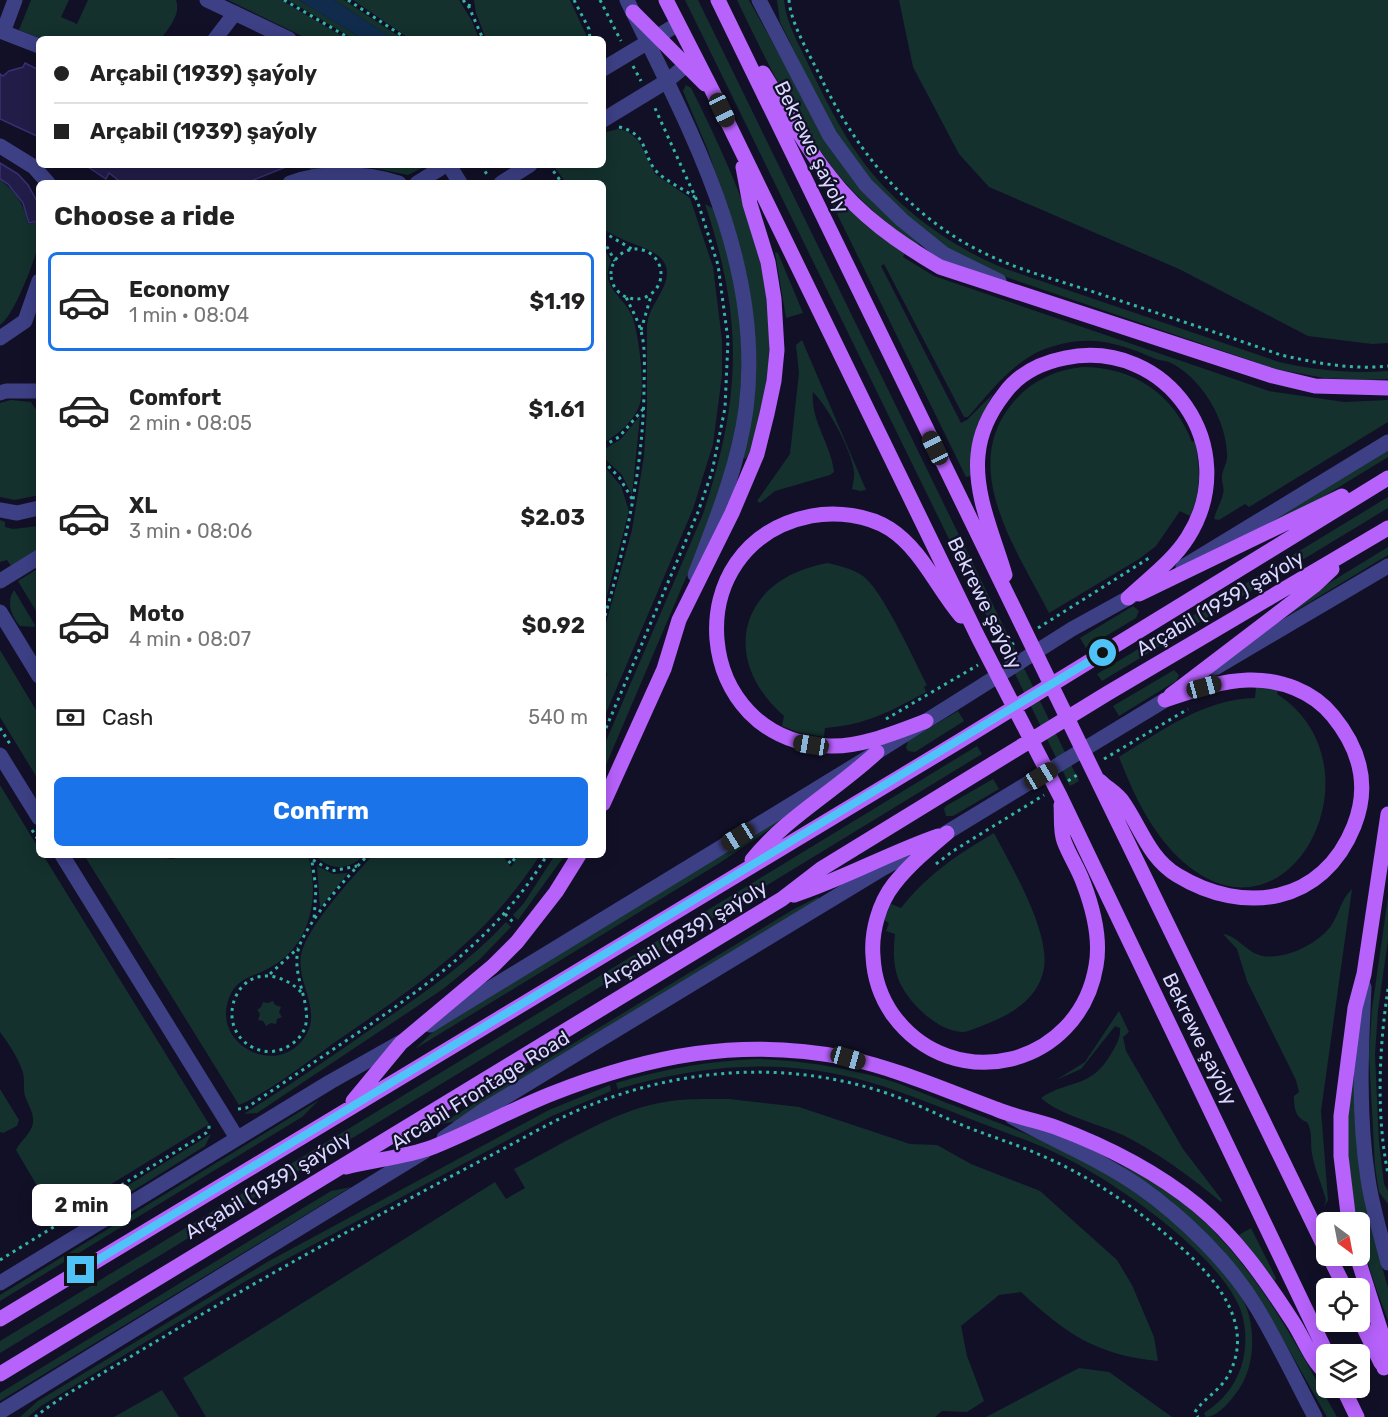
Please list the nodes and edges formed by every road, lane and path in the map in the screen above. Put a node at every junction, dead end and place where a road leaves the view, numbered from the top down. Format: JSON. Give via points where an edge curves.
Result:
{"nodes":[{"id":1,"x":15,"y":0,"type":"edge"},
{"id":2,"x":207,"y":0,"type":"edge"},
{"id":3,"x":284,"y":0,"type":"edge"},
{"id":4,"x":348,"y":0,"type":"edge"},
{"id":5,"x":463,"y":0,"type":"edge"},
{"id":6,"x":470,"y":0,"type":"edge"},
{"id":7,"x":574,"y":0,"type":"edge"},
{"id":8,"x":600,"y":0,"type":"edge"},
{"id":9,"x":666,"y":0,"type":"edge"},
{"id":10,"x":759,"y":0,"type":"edge"},
{"id":11,"x":789,"y":0,"type":"edge"},
{"id":12,"x":720,"y":5,"type":"edge"},
{"id":13,"x":630,"y":6,"type":"edge"},
{"id":14,"x":469,"y":7,"type":"junction"},
{"id":15,"x":235,"y":14,"type":"junction"},
{"id":16,"x":678,"y":24,"type":"junction"},
{"id":17,"x":1,"y":32,"type":"edge"},
{"id":18,"x":217,"y":36,"type":"edge"},
{"id":19,"x":281,"y":36,"type":"edge"},
{"id":20,"x":346,"y":36,"type":"edge"},
{"id":21,"x":402,"y":36,"type":"edge"},
{"id":22,"x":482,"y":36,"type":"edge"},
{"id":23,"x":590,"y":36,"type":"edge"},
{"id":24,"x":652,"y":38,"type":"junction"},
{"id":25,"x":36,"y":45,"type":"edge"},
{"id":26,"x":627,"y":54,"type":"junction"},
{"id":27,"x":690,"y":62,"type":"junction"},
{"id":28,"x":606,"y":67,"type":"edge"},
{"id":29,"x":667,"y":81,"type":"junction"},
{"id":30,"x":648,"y":93,"type":"junction"},
{"id":31,"x":606,"y":124,"type":"edge"},
{"id":32,"x":0,"y":146,"type":"edge"},
{"id":33,"x":739,"y":146,"type":"junction"},
{"id":34,"x":442,"y":168,"type":"edge"},
{"id":35,"x":525,"y":168,"type":"edge"},
{"id":36,"x":46,"y":180,"type":"edge"},
{"id":37,"x":298,"y":180,"type":"edge"},
{"id":38,"x":390,"y":180,"type":"edge"},
{"id":39,"x":422,"y":180,"type":"edge"},
{"id":40,"x":506,"y":180,"type":"edge"},
{"id":41,"x":696,"y":198,"type":"junction"},
{"id":42,"x":606,"y":234,"type":"edge"},
{"id":43,"x":606,"y":245,"type":"edge"},
{"id":44,"x":632,"y":249,"type":"junction"},
{"id":45,"x":615,"y":261,"type":"junction"},
{"id":46,"x":36,"y":289,"type":"edge"},
{"id":47,"x":651,"y":294,"type":"junction"},
{"id":48,"x":1032,"y":296,"type":"junction"},
{"id":49,"x":626,"y":297,"type":"junction"},
{"id":50,"x":641,"y":330,"type":"junction"},
{"id":51,"x":0,"y":338,"type":"edge"},
{"id":52,"x":1388,"y":366,"type":"edge"},
{"id":53,"x":1388,"y":388,"type":"edge"},
{"id":54,"x":36,"y":391,"type":"edge"},
{"id":55,"x":0,"y":393,"type":"edge"},
{"id":56,"x":644,"y":408,"type":"junction"},
{"id":57,"x":1388,"y":442,"type":"edge"},
{"id":58,"x":606,"y":444,"type":"edge"},
{"id":59,"x":606,"y":465,"type":"edge"},
{"id":60,"x":1388,"y":476,"type":"edge"},
{"id":61,"x":634,"y":502,"type":"junction"},
{"id":62,"x":36,"y":509,"type":"edge"},
{"id":63,"x":0,"y":510,"type":"edge"},
{"id":64,"x":1388,"y":528,"type":"edge"},
{"id":65,"x":1353,"y":550,"type":"junction"},
{"id":66,"x":1150,"y":556,"type":"dead end"},
{"id":67,"x":36,"y":559,"type":"edge"},
{"id":68,"x":1388,"y":566,"type":"edge"},
{"id":69,"x":0,"y":580,"type":"edge"},
{"id":70,"x":1128,"y":598,"type":"junction"},
{"id":71,"x":0,"y":612,"type":"edge"},
{"id":72,"x":606,"y":612,"type":"edge"},
{"id":73,"x":1016,"y":615,"type":"junction"},
{"id":74,"x":679,"y":620,"type":"junction"},
{"id":75,"x":1037,"y":629,"type":"dead end"},
{"id":76,"x":978,"y":637,"type":"junction"},
{"id":77,"x":1017,"y":641,"type":"dead end"},
{"id":78,"x":998,"y":653,"type":"dead end"},
{"id":79,"x":988,"y":659,"type":"dead end"},
{"id":80,"x":36,"y":671,"type":"edge"},
{"id":81,"x":1164,"y":700,"type":"junction"},
{"id":82,"x":1191,"y":708,"type":"dead end"},
{"id":83,"x":929,"y":719,"type":"junction"},
{"id":84,"x":878,"y":722,"type":"dead end"},
{"id":85,"x":606,"y":728,"type":"edge"},
{"id":86,"x":877,"y":752,"type":"junction"},
{"id":87,"x":0,"y":755,"type":"edge"},
{"id":88,"x":1094,"y":768,"type":"junction"},
{"id":89,"x":1057,"y":791,"type":"junction"},
{"id":90,"x":606,"y":797,"type":"edge"},
{"id":91,"x":36,"y":813,"type":"edge"},
{"id":92,"x":1388,"y":814,"type":"edge"},
{"id":93,"x":946,"y":833,"type":"junction"},
{"id":94,"x":64,"y":858,"type":"edge"},
{"id":95,"x":312,"y":858,"type":"edge"},
{"id":96,"x":313,"y":858,"type":"edge"},
{"id":97,"x":365,"y":858,"type":"edge"},
{"id":98,"x":546,"y":858,"type":"edge"},
{"id":99,"x":577,"y":858,"type":"edge"},
{"id":100,"x":934,"y":865,"type":"dead end"},
{"id":101,"x":358,"y":866,"type":"junction"},
{"id":102,"x":747,"y":867,"type":"junction"},
{"id":103,"x":782,"y":899,"type":"junction"},
{"id":104,"x":505,"y":914,"type":"junction"},
{"id":105,"x":314,"y":922,"type":"junction"},
{"id":106,"x":525,"y":932,"type":"junction"},
{"id":107,"x":299,"y":947,"type":"junction"},
{"id":108,"x":1365,"y":974,"type":"junction"},
{"id":109,"x":268,"y":976,"type":"junction"},
{"id":110,"x":1388,"y":989,"type":"edge"},
{"id":111,"x":301,"y":992,"type":"junction"},
{"id":112,"x":401,"y":1043,"type":"junction"},
{"id":113,"x":235,"y":1109,"type":"dead end"},
{"id":114,"x":345,"y":1110,"type":"junction"},
{"id":115,"x":1001,"y":1112,"type":"junction"},
{"id":116,"x":208,"y":1119,"type":"dead end"},
{"id":117,"x":237,"y":1138,"type":"junction"},
{"id":118,"x":430,"y":1148,"type":"junction"},
{"id":119,"x":334,"y":1169,"type":"junction"},
{"id":120,"x":1388,"y":1174,"type":"edge"},
{"id":121,"x":1348,"y":1212,"type":"edge"},
{"id":122,"x":1316,"y":1229,"type":"edge"},
{"id":123,"x":0,"y":1260,"type":"edge"},
{"id":124,"x":1388,"y":1263,"type":"edge"},
{"id":125,"x":1360,"y":1266,"type":"edge"},
{"id":126,"x":0,"y":1283,"type":"edge"},
{"id":127,"x":0,"y":1319,"type":"edge"},
{"id":128,"x":1366,"y":1332,"type":"edge"},
{"id":129,"x":1322,"y":1344,"type":"edge"},
{"id":130,"x":1316,"y":1358,"type":"edge"},
{"id":131,"x":1386,"y":1372,"type":"edge"},
{"id":132,"x":0,"y":1374,"type":"edge"},
{"id":133,"x":1348,"y":1398,"type":"edge"},
{"id":134,"x":0,"y":1412,"type":"edge"},
{"id":135,"x":35,"y":1417,"type":"edge"},
{"id":136,"x":1198,"y":1417,"type":"edge"},
{"id":137,"x":1315,"y":1417,"type":"edge"},
{"id":138,"x":1357,"y":1417,"type":"edge"}],
"edges":[{"from":1,"to":17,"type":"street"},
{"from":2,"to":15,"type":"street"},
{"from":3,"to":20,"type":"path"},
{"from":4,"to":21,"type":"path"},
{"from":5,"to":14,"type":"path"},
{"from":6,"to":14,"type":"path"},
{"from":7,"to":23,"type":"path"},
{"from":8,"to":26,"type":"path"},
{"from":9,"to":16,"type":"main road","name":"Bekrewe şaýoly"},
{"from":10,"to":48,"type":"street","via":[[830,136],[879,200],[944,254]]},
{"from":11,"to":52,"type":"path","via":[[793,18],[826,88],[865,153],[900,191],[957,238],[1009,263],[1281,355],[1327,364]]},
{"from":12,"to":48,"type":"main road","via":[[809,148],[862,213],[940,267]]},
{"from":12,"to":73,"type":"main road","name":"Bekrewe şaýoly"},
{"from":13,"to":24,"type":"main road"},
{"from":14,"to":22,"type":"path"},
{"from":15,"to":18,"type":"street"},
{"from":15,"to":19,"type":"street"},
{"from":16,"to":24,"type":"street"},
{"from":16,"to":27,"type":"main road","name":"Bekrewe şaýoly"},
{"from":17,"to":25,"type":"street"},
{"from":24,"to":26,"type":"street"},
{"from":24,"to":27,"type":"main road"},
{"from":24,"to":29,"type":"street"},
{"from":26,"to":28,"type":"street"},
{"from":26,"to":30,"type":"path"},
{"from":27,"to":29,"type":"street"},
{"from":27,"to":33,"type":"main road","name":"Bekrewe şaýoly","via":[[713,92]]},
{"from":29,"to":30,"type":"street"},
{"from":29,"to":74,"type":"street","via":[[716,192],[730,235],[741,278],[747,330],[746,409],[731,479]]},
{"from":30,"to":31,"type":"street"},
{"from":30,"to":41,"type":"path"},
{"from":31,"to":41,"type":"path","via":[[636,134],[658,172]]},
{"from":32,"to":36,"type":"street","via":[[34,166]]},
{"from":33,"to":74,"type":"main road","via":[[774,299],[774,381],[757,454]]},
{"from":33,"to":76,"type":"main road","name":"Bekrewe şaýoly"},
{"from":34,"to":39,"type":"street"},
{"from":35,"to":40,"type":"street"},
{"from":37,"to":38,"type":"street","via":[[348,175]]},
{"from":41,"to":85,"type":"path","via":[[718,265],[724,302],[728,340],[725,408],[712,472],[698,512]]},
{"from":42,"to":44,"type":"path"},
{"from":43,"to":45,"type":"path"},
{"from":44,"to":45,"type":"path"},
{"from":44,"to":47,"type":"path","via":[[652,254],[661,266],[661,280]]},
{"from":45,"to":49,"type":"path","via":[[612,282]]},
{"from":46,"to":51,"type":"street","via":[[25,321]]},
{"from":47,"to":49,"type":"path","via":[[641,299]]},
{"from":47,"to":50,"type":"path"},
{"from":48,"to":53,"type":"main road","via":[[1273,376],[1315,386]]},
{"from":49,"to":50,"type":"path"},
{"from":50,"to":56,"type":"path"},
{"from":54,"to":55,"type":"street"},
{"from":56,"to":58,"type":"path","via":[[619,437]]},
{"from":56,"to":61,"type":"path"},
{"from":57,"to":70,"type":"street"},
{"from":59,"to":61,"type":"path","via":[[619,477]]},
{"from":60,"to":70,"type":"main road"},
{"from":60,"to":102,"type":"main road","name":"Arçabil (1939) şaýoly","via":[[958,742]]},
{"from":61,"to":72,"type":"path"},
{"from":62,"to":63,"type":"street","via":[[17,513]]},
{"from":64,"to":65,"type":"main road","name":"Arçabil (1939) şaýoly"},
{"from":65,"to":81,"type":"main road","via":[[1315,585]]},
{"from":65,"to":103,"type":"main road","name":"Arçabil (1939) şaýoly","via":[[1108,693],[820,869]]},
{"from":66,"to":75,"type":"path"},
{"from":67,"to":69,"type":"street"},
{"from":68,"to":81,"type":"street","name":"Arcabil Frontage Road"},
{"from":70,"to":73,"type":"main road","via":[[1172,557],[1198,517],[1207,476],[1203,441],[1180,399],[1154,374],[1119,358],[1075,356],[1048,361],[1023,374],[994,406],[982,432],[978,457],[980,489]]},
{"from":70,"to":83,"type":"street"},
{"from":71,"to":80,"type":"street"},
{"from":73,"to":88,"type":"main road","name":"Bekrewe şaýoly"},
{"from":74,"to":90,"type":"main road","via":[[664,669]]},
{"from":76,"to":83,"type":"main road","via":[[912,548],[889,528],[858,517],[817,514],[783,523],[748,547],[728,576],[716,620],[718,655],[733,692],[758,722],[795,742],[833,746],[877,737]]},
{"from":76,"to":89,"type":"main road","name":"Bekrewe şaýoly"},
{"from":77,"to":78,"type":"path"},
{"from":79,"to":84,"type":"path"},
{"from":81,"to":88,"type":"main road","via":[[1222,682],[1270,681],[1292,686],[1328,710],[1352,745],[1363,782],[1362,802],[1349,840],[1326,872],[1292,892],[1273,897],[1232,897],[1195,886],[1161,862],[1123,801]]},
{"from":81,"to":93,"type":"street","name":"Arcabil Frontage Road"},
{"from":82,"to":88,"type":"path"},
{"from":83,"to":86,"type":"street"},
{"from":86,"to":102,"type":"main road","via":[[765,844]]},
{"from":86,"to":112,"type":"street"},
{"from":87,"to":91,"type":"street"},
{"from":88,"to":89,"type":"path"},
{"from":88,"to":122,"type":"main road","name":"Bekrewe şaýoly"},
{"from":89,"to":93,"type":"main road","via":[[1063,839],[1083,881],[1094,919],[1097,965],[1082,1006],[1063,1032],[1015,1059],[972,1062],[936,1053],[911,1037],[885,1004],[878,988],[872,945],[883,903],[893,885]]},
{"from":89,"to":100,"type":"path"},
{"from":89,"to":129,"type":"main road","name":"Bekrewe şaýoly"},
{"from":92,"to":108,"type":"main road"},
{"from":93,"to":103,"type":"main road","via":[[897,850],[825,885]]},
{"from":93,"to":118,"type":"street","name":"Arcabil Frontage Road","via":[[484,1110]]},
{"from":94,"to":117,"type":"street"},
{"from":95,"to":105,"type":"path"},
{"from":96,"to":101,"type":"path","via":[[332,871]]},
{"from":97,"to":101,"type":"path"},
{"from":98,"to":104,"type":"path"},
{"from":99,"to":106,"type":"main road"},
{"from":101,"to":105,"type":"path"},
{"from":102,"to":114,"type":"main road","name":"Arçabil (1939) şaýoly"},
{"from":103,"to":119,"type":"main road","name":"Arçabil (1939) şaýoly"},
{"from":104,"to":106,"type":"path"},
{"from":104,"to":113,"type":"path","via":[[422,989],[246,1108]]},
{"from":105,"to":107,"type":"path"},
{"from":106,"to":112,"type":"main road","via":[[493,966]]},
{"from":107,"to":109,"type":"path"},
{"from":107,"to":111,"type":"path"},
{"from":108,"to":121,"type":"main road","via":[[1355,1008],[1341,1116]]},
{"from":108,"to":124,"type":"street","via":[[1360,1082],[1364,1149]]},
{"from":109,"to":111,"type":"path","via":[[288,980]]},
{"from":109,"to":111,"type":"path","via":[[257,977],[242,987],[232,1011],[237,1033],[256,1050],[282,1050],[297,1041],[308,1017]]},
{"from":110,"to":120,"type":"path","via":[[1380,1085]]},
{"from":112,"to":114,"type":"main road"},
{"from":112,"to":117,"type":"street"},
{"from":114,"to":127,"type":"main road","name":"Arçabil (1939) şaýoly"},
{"from":115,"to":118,"type":"main road","via":[[848,1058],[750,1047],[704,1051],[610,1073],[548,1095]]},
{"from":115,"to":130,"type":"main road","via":[[1053,1126],[1137,1163],[1198,1206],[1259,1270]]},
{"from":115,"to":137,"type":"street","via":[[1080,1151],[1142,1188],[1192,1230],[1257,1308]]},
{"from":116,"to":123,"type":"path","via":[[206,1133]]},
{"from":117,"to":126,"type":"street"},
{"from":118,"to":119,"type":"main road"},
{"from":118,"to":134,"type":"street","name":"Arcabil Frontage Road"},
{"from":119,"to":132,"type":"main road","name":"Arçabil (1939) şaýoly"},
{"from":125,"to":131,"type":"main road","via":[[1383,1338]]},
{"from":128,"to":131,"type":"main road"},
{"from":133,"to":138,"type":"main road"},
{"from":135,"to":136,"type":"path","via":[[245,1287],[572,1113],[672,1080],[756,1072],[796,1073],[882,1091],[1058,1163],[1152,1222],[1214,1282],[1229,1304],[1236,1324],[1237,1346],[1231,1370],[1219,1389],[1198,1406]]}]}
